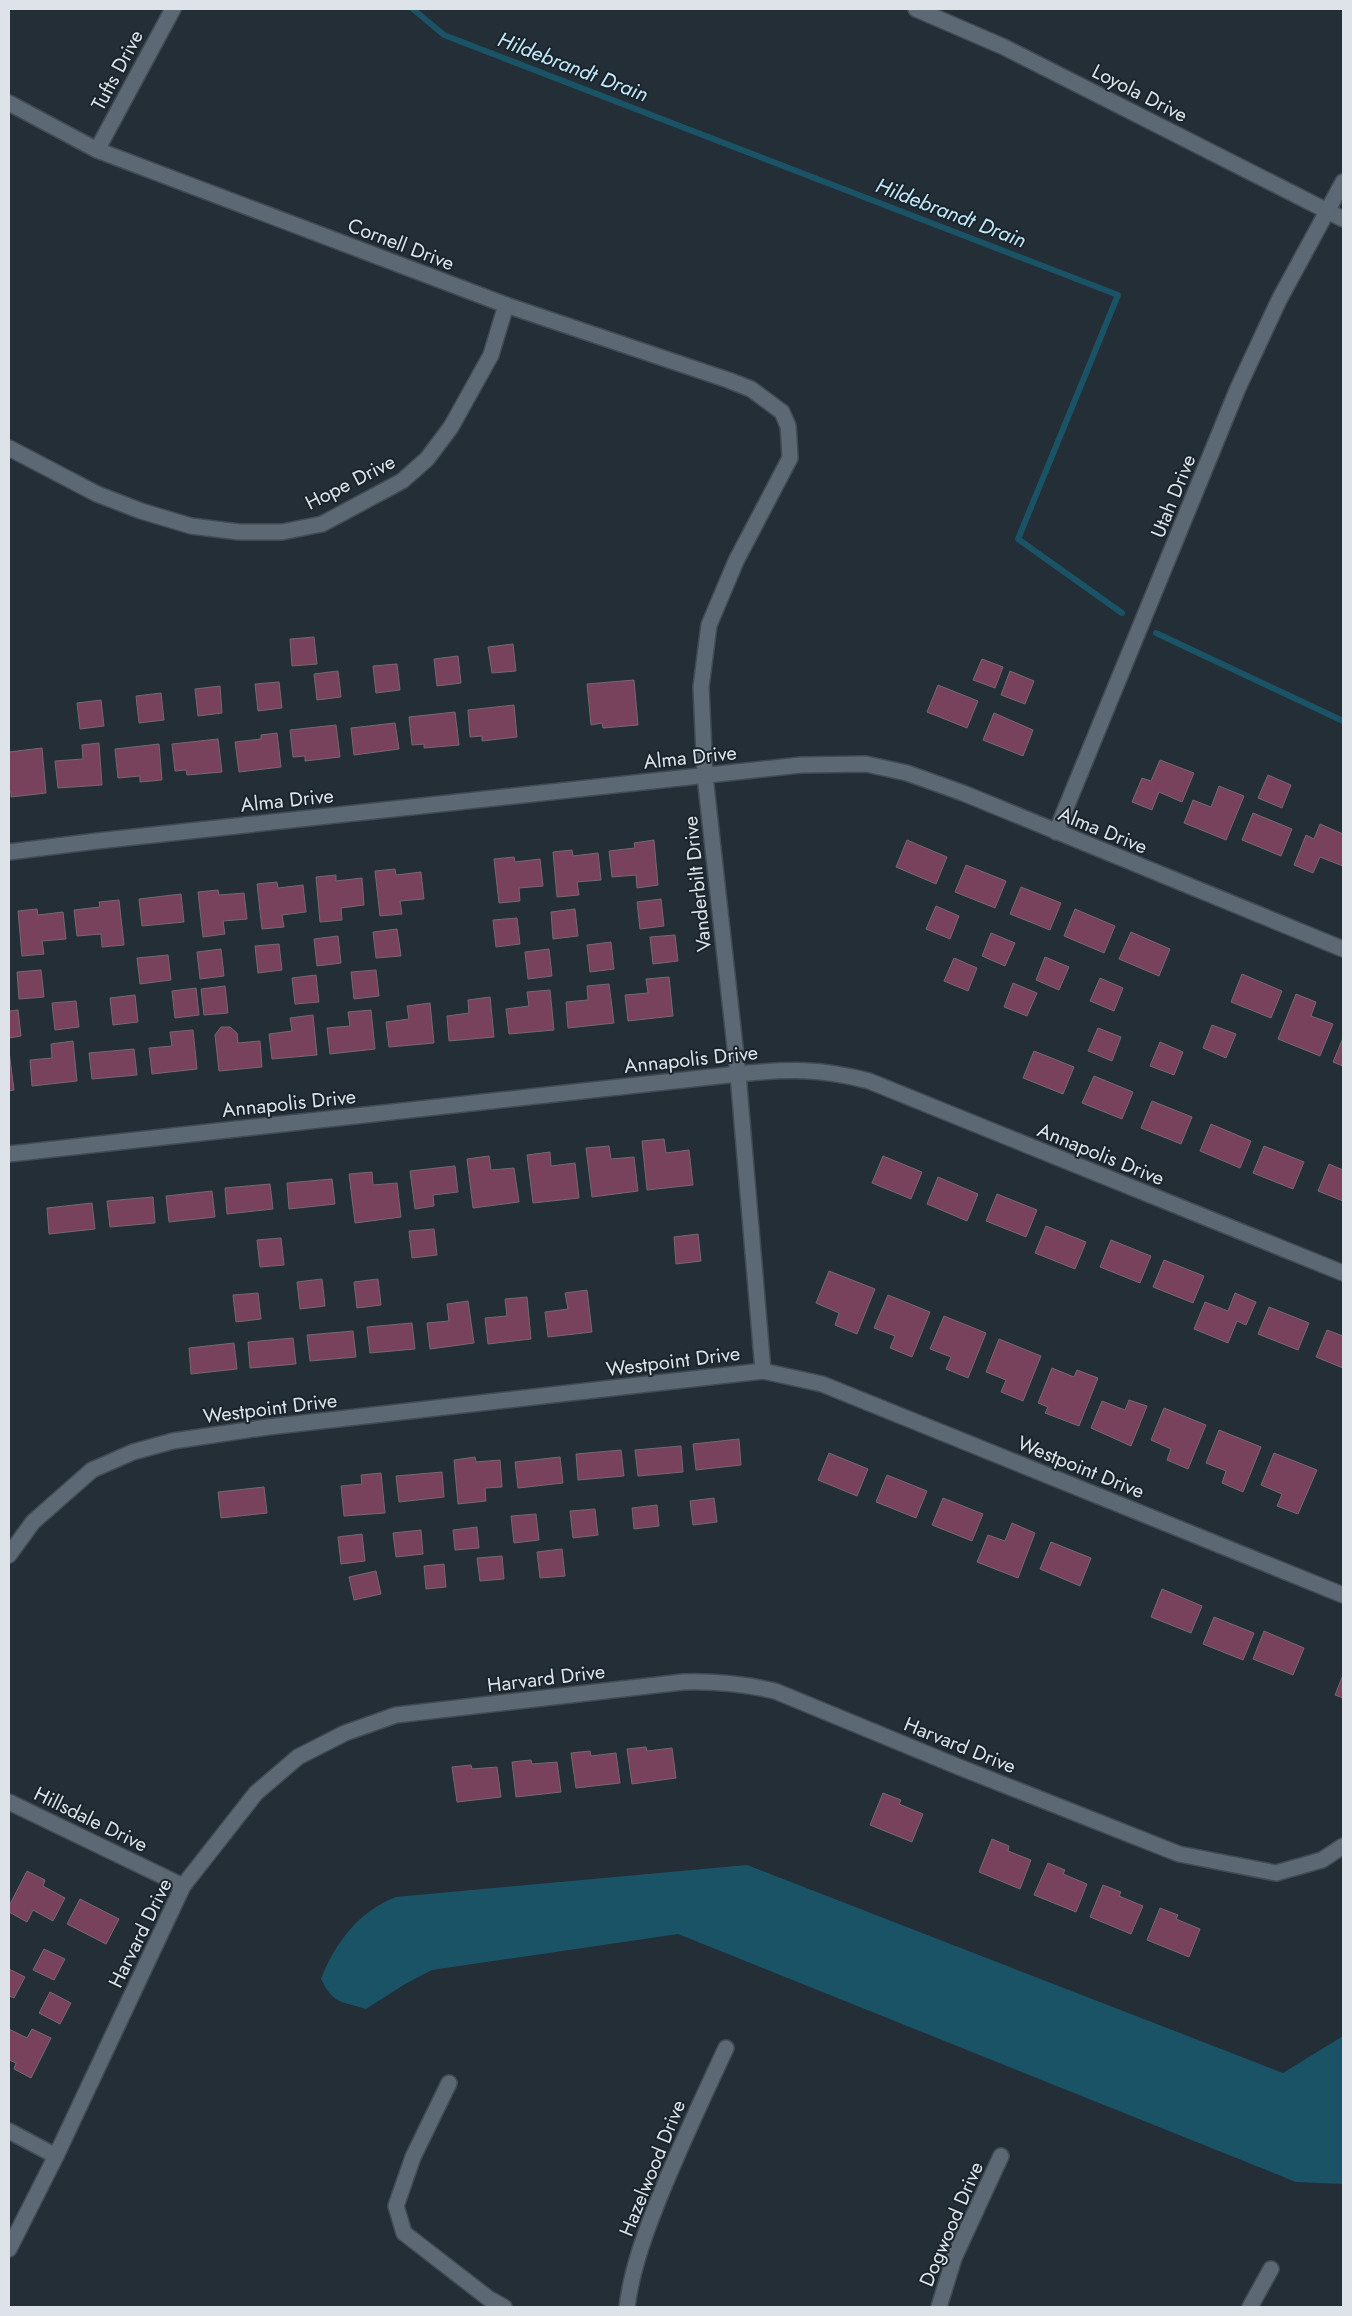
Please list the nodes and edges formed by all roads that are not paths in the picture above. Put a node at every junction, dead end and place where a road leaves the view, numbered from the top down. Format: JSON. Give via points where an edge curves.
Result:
{"nodes":[{"id":1,"x":172,"y":9,"type":"edge"},
{"id":2,"x":916,"y":9,"type":"edge"},
{"id":3,"x":9,"y":103,"type":"edge"},
{"id":4,"x":97,"y":150,"type":"junction"},
{"id":5,"x":1343,"y":182,"type":"edge"},
{"id":6,"x":1329,"y":210,"type":"junction"},
{"id":7,"x":1343,"y":219,"type":"edge"},
{"id":8,"x":506,"y":305,"type":"junction"},
{"id":9,"x":782,"y":412,"type":"joint"},
{"id":10,"x":9,"y":448,"type":"edge"},
{"id":11,"x":705,"y":776,"type":"junction"},
{"id":12,"x":1056,"y":832,"type":"junction"},
{"id":13,"x":9,"y":852,"type":"edge"},
{"id":14,"x":1343,"y":949,"type":"edge"},
{"id":15,"x":738,"y":1074,"type":"junction"},
{"id":16,"x":9,"y":1154,"type":"edge"},
{"id":17,"x":1343,"y":1273,"type":"edge"},
{"id":18,"x":763,"y":1371,"type":"junction"},
{"id":19,"x":9,"y":1555,"type":"edge"},
{"id":20,"x":1343,"y":1596,"type":"edge"},
{"id":21,"x":9,"y":1802,"type":"edge"},
{"id":22,"x":1343,"y":1846,"type":"edge"},
{"id":23,"x":182,"y":1886,"type":"junction"},
{"id":24,"x":726,"y":2048,"type":"dead end"},
{"id":25,"x":449,"y":2083,"type":"dead end"},
{"id":26,"x":9,"y":2131,"type":"edge"},
{"id":27,"x":56,"y":2156,"type":"junction"},
{"id":28,"x":1001,"y":2156,"type":"dead end"},
{"id":29,"x":9,"y":2249,"type":"edge"},
{"id":30,"x":1271,"y":2269,"type":"dead end"},
{"id":31,"x":485,"y":2302,"type":"edge"},
{"id":32,"x":504,"y":2307,"type":"edge"},
{"id":33,"x":626,"y":2307,"type":"edge"},
{"id":34,"x":939,"y":2307,"type":"edge"},
{"id":35,"x":1250,"y":2307,"type":"edge"}],
"edges":[{"from":1,"to":4,"type":"street","name":"Tufts Drive"},
{"from":2,"to":6,"type":"street","name":"Loyola Drive","via":[[1004,47]]},
{"from":3,"to":4,"type":"street","name":"Cornell Drive"},
{"from":4,"to":8,"type":"street","name":"Cornell Drive"},
{"from":5,"to":6,"type":"street","name":"Utah Drive"},
{"from":6,"to":7,"type":"street","name":"Loyola Drive"},
{"from":6,"to":12,"type":"street","name":"Utah Drive","via":[[1279,300],[1238,388]]},
{"from":8,"to":9,"type":"street","name":"Cornell Drive","via":[[743,386]]},
{"from":8,"to":10,"type":"street","name":"Hope Drive","via":[[487,363],[451,427],[427,459],[402,481],[322,524],[282,532],[239,532],[191,526],[97,494]]},
{"from":9,"to":11,"type":"street","name":"Vanderbilt Drive","via":[[788,426],[790,458],[736,561],[709,625],[701,687]]},
{"from":11,"to":12,"type":"street","name":"Alma Drive","via":[[801,765],[866,764],[907,773],[963,793]]},
{"from":11,"to":13,"type":"street","name":"Alma Drive"},
{"from":11,"to":15,"type":"street","name":"Vanderbilt Drive"},
{"from":12,"to":14,"type":"street","name":"Alma Drive"},
{"from":15,"to":16,"type":"street","name":"Annapolis Drive"},
{"from":15,"to":17,"type":"street","name":"Annapolis Drive","via":[[810,1069],[869,1081]]},
{"from":15,"to":18,"type":"street","name":"Vanderbilt Drive"},
{"from":18,"to":19,"type":"street","name":"Westpoint Drive","via":[[268,1427],[173,1441],[133,1452],[92,1470],[33,1522]]},
{"from":18,"to":20,"type":"street","name":"Westpoint Drive","via":[[822,1384]]},
{"from":21,"to":23,"type":"street","name":"Hillsdale Drive"},
{"from":22,"to":23,"type":"street","name":"Harvard Drive","via":[[1322,1860],[1276,1873],[1179,1854],[774,1691],[746,1684],[683,1682],[396,1715],[345,1734],[298,1757],[256,1792]]},
{"from":23,"to":27,"type":"street","name":"Harvard Drive"},
{"from":24,"to":33,"type":"street","name":"Hazelwood Drive","via":[[684,2138],[648,2227]]},
{"from":25,"to":31,"type":"street","via":[[413,2157],[396,2206],[404,2233]]},
{"from":26,"to":27,"type":"street"},
{"from":27,"to":29,"type":"street","name":"Harvard Drive"},
{"from":28,"to":34,"type":"street","name":"Dogwood Drive","via":[[954,2258]]},
{"from":30,"to":35,"type":"street"},
{"from":31,"to":32,"type":"street"}]}
